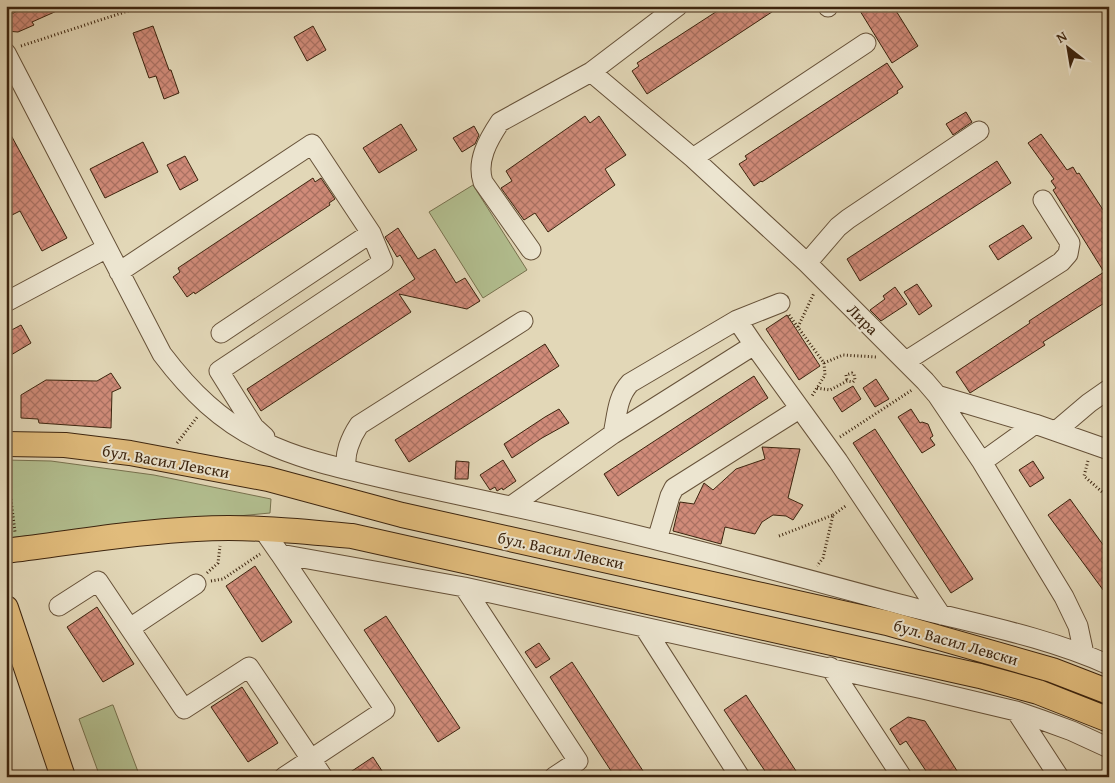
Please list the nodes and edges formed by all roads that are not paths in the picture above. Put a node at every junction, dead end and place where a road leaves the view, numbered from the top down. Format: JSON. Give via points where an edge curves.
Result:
{"nodes":[{"id":1,"x":678,"y":6,"type":"edge"},
{"id":2,"x":866,"y":43,"type":"dead end"},
{"id":3,"x":11,"y":50,"type":"edge"},
{"id":4,"x":591,"y":72,"type":"junction"},
{"id":5,"x":979,"y":132,"type":"dead end"},
{"id":6,"x":693,"y":158,"type":"junction"},
{"id":7,"x":1043,"y":200,"type":"dead end"},
{"id":8,"x":371,"y":233,"type":"junction"},
{"id":9,"x":107,"y":248,"type":"junction"},
{"id":10,"x":531,"y":250,"type":"dead end"},
{"id":11,"x":807,"y":263,"type":"junction"},
{"id":12,"x":119,"y":272,"type":"junction"},
{"id":13,"x":6,"y":302,"type":"edge"},
{"id":14,"x":780,"y":303,"type":"road end"},
{"id":15,"x":737,"y":320,"type":"junction"},
{"id":16,"x":523,"y":321,"type":"dead end"},
{"id":17,"x":221,"y":333,"type":"dead end"},
{"id":18,"x":754,"y":346,"type":"junction"},
{"id":19,"x":906,"y":361,"type":"junction"},
{"id":20,"x":931,"y":388,"type":"junction"},
{"id":21,"x":1109,"y":389,"type":"edge"},
{"id":22,"x":799,"y":409,"type":"junction"},
{"id":23,"x":1035,"y":424,"type":"junction"},
{"id":24,"x":1056,"y":431,"type":"junction"},
{"id":25,"x":613,"y":434,"type":"junction"},
{"id":26,"x":6,"y":444,"type":"edge"},
{"id":27,"x":275,"y":446,"type":"junction"},
{"id":28,"x":1101,"y":447,"type":"edge"},
{"id":29,"x":982,"y":462,"type":"junction"},
{"id":30,"x":347,"y":469,"type":"junction"},
{"id":31,"x":407,"y":485,"type":"junction"},
{"id":32,"x":511,"y":506,"type":"junction"},
{"id":33,"x":402,"y":515,"type":"junction"},
{"id":34,"x":657,"y":540,"type":"junction"},
{"id":35,"x":271,"y":541,"type":"junction"},
{"id":36,"x":12,"y":551,"type":"edge"},
{"id":37,"x":196,"y":584,"type":"road end"},
{"id":38,"x":464,"y":586,"type":"junction"},
{"id":39,"x":59,"y":606,"type":"dead end"},
{"id":40,"x":6,"y":608,"type":"edge"},
{"id":41,"x":941,"y":615,"type":"junction"},
{"id":42,"x":644,"y":627,"type":"junction"},
{"id":43,"x":130,"y":628,"type":"junction"},
{"id":44,"x":1084,"y":654,"type":"junction"},
{"id":45,"x":1109,"y":665,"type":"edge"},
{"id":46,"x":830,"y":668,"type":"junction"},
{"id":47,"x":1109,"y":692,"type":"edge"},
{"id":48,"x":1016,"y":711,"type":"junction"},
{"id":49,"x":1109,"y":720,"type":"edge"},
{"id":50,"x":1109,"y":748,"type":"edge"},
{"id":51,"x":311,"y":759,"type":"junction"},
{"id":52,"x":63,"y":777,"type":"edge"},
{"id":53,"x":284,"y":777,"type":"edge"},
{"id":54,"x":323,"y":777,"type":"edge"},
{"id":55,"x":554,"y":777,"type":"edge"},
{"id":56,"x":740,"y":777,"type":"edge"},
{"id":57,"x":902,"y":777,"type":"edge"},
{"id":58,"x":1059,"y":777,"type":"edge"}],
"edges":[{"from":1,"to":4,"type":"street"},
{"from":2,"to":6,"type":"street"},
{"from":3,"to":9,"type":"street"},
{"from":4,"to":6,"type":"street","name":"Лира"},
{"from":4,"to":10,"type":"street","via":[[500,122],[480,161],[483,182]]},
{"from":5,"to":11,"type":"street","via":[[848,219]]},
{"from":6,"to":11,"type":"street","name":"Лира"},
{"from":7,"to":19,"type":"street","via":[[1070,243],[1068,254],[1061,262]]},
{"from":8,"to":12,"type":"street","via":[[312,144]]},
{"from":8,"to":17,"type":"street"},
{"from":8,"to":27,"type":"street","via":[[383,262],[219,371],[254,427]]},
{"from":9,"to":12,"type":"street"},
{"from":9,"to":13,"type":"street"},
{"from":11,"to":19,"type":"street","name":"Лира"},
{"from":12,"to":27,"type":"street","via":[[162,354],[183,381],[230,424]]},
{"from":14,"to":15,"type":"street"},
{"from":15,"to":18,"type":"street"},
{"from":15,"to":25,"type":"street","via":[[630,383],[620,398]]},
{"from":16,"to":30,"type":"street","via":[[359,426],[345,462]]},
{"from":18,"to":22,"type":"street"},
{"from":18,"to":25,"type":"street"},
{"from":19,"to":20,"type":"street","name":"Лира"},
{"from":20,"to":23,"type":"street"},
{"from":20,"to":29,"type":"street","name":"Лира"},
{"from":21,"to":24,"type":"street"},
{"from":22,"to":34,"type":"street","via":[[674,488]]},
{"from":22,"to":41,"type":"street"},
{"from":23,"to":24,"type":"street"},
{"from":23,"to":29,"type":"street"},
{"from":24,"to":28,"type":"street"},
{"from":25,"to":32,"type":"street"},
{"from":26,"to":33,"type":"main road","name":"бул. Васил Левски","via":[[65,445],[130,453],[268,479]]},
{"from":27,"to":30,"type":"street","via":[[306,459]]},
{"from":29,"to":44,"type":"street","name":"Лира","via":[[1064,597],[1078,626]]},
{"from":30,"to":31,"type":"street"},
{"from":31,"to":32,"type":"street"},
{"from":31,"to":33,"type":"street"},
{"from":32,"to":34,"type":"street"},
{"from":33,"to":47,"type":"main road","name":"бул. Васил Левски","via":[[887,623],[1044,667]]},
{"from":34,"to":41,"type":"street"},
{"from":35,"to":36,"type":"main road","name":"бул. Васил Левски","via":[[195,529]]},
{"from":35,"to":38,"type":"street"},
{"from":35,"to":49,"type":"main road","name":"бул. Васил Левски","via":[[322,532],[379,542],[980,676],[1038,692]]},
{"from":35,"to":51,"type":"street","via":[[385,710]]},
{"from":37,"to":43,"type":"street"},
{"from":38,"to":42,"type":"street"},
{"from":38,"to":55,"type":"street","via":[[578,761]]},
{"from":39,"to":43,"type":"street","via":[[98,581]]},
{"from":40,"to":52,"type":"main road"},
{"from":41,"to":44,"type":"street"},
{"from":42,"to":46,"type":"street"},
{"from":42,"to":56,"type":"street"},
{"from":43,"to":51,"type":"street","via":[[184,708],[249,667]]},
{"from":44,"to":45,"type":"street"},
{"from":46,"to":48,"type":"street"},
{"from":46,"to":57,"type":"street"},
{"from":48,"to":50,"type":"street"},
{"from":48,"to":58,"type":"street"},
{"from":51,"to":53,"type":"street"},
{"from":51,"to":54,"type":"street"}]}
